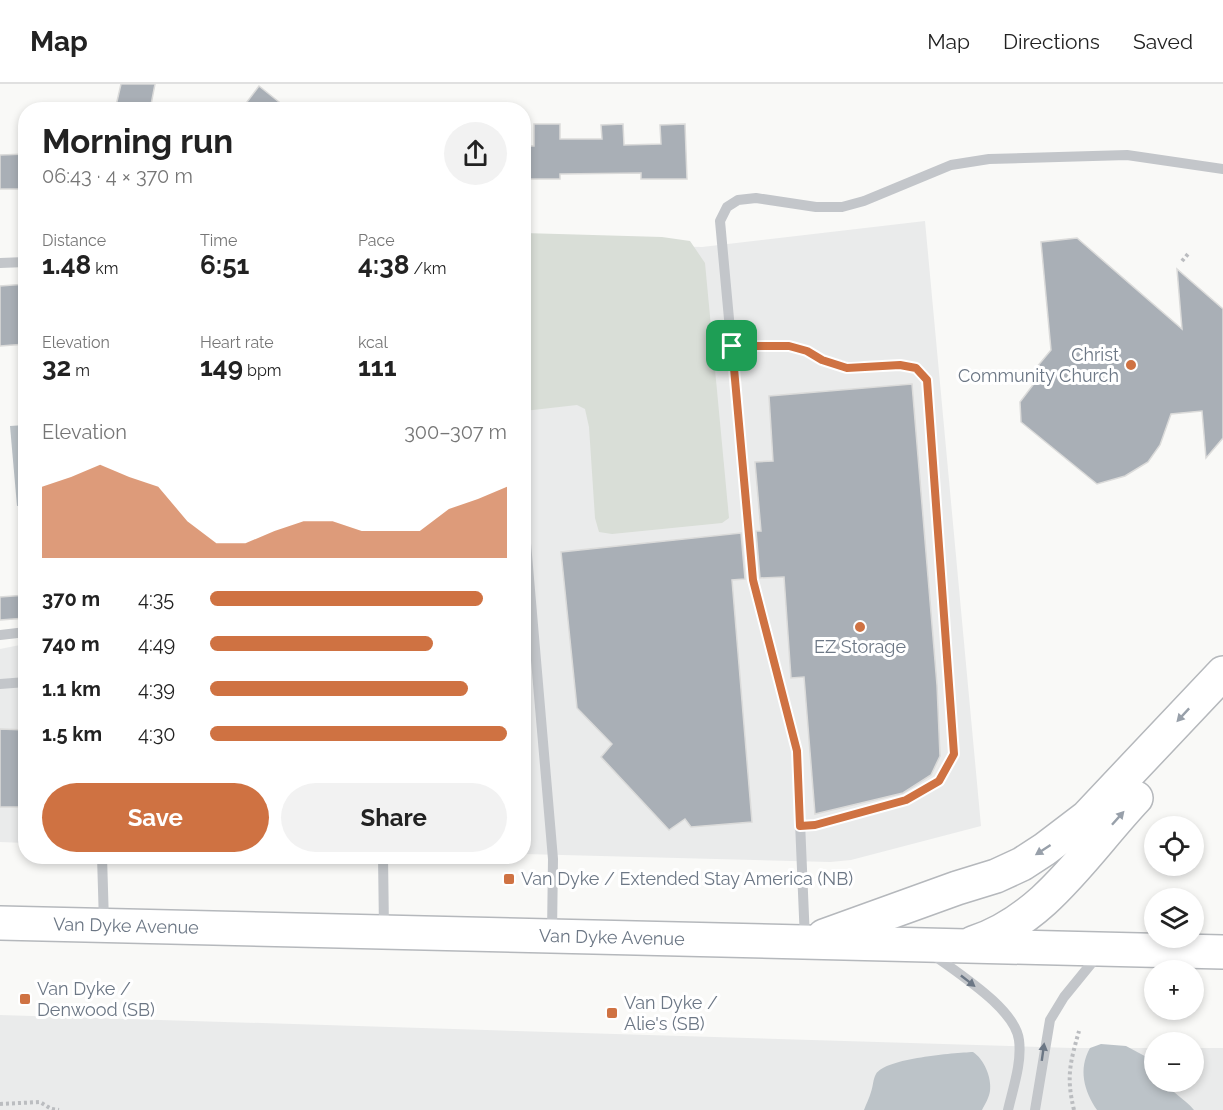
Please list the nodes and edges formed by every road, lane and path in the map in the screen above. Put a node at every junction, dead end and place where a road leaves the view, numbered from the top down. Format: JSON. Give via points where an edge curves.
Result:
{"nodes":[{"id":1,"x":1223,"y":169,"type":"edge"},
{"id":2,"x":1188,"y":254,"type":"dead end"},
{"id":3,"x":1182,"y":261,"type":"dead end"},
{"id":4,"x":18,"y":262,"type":"edge"},
{"id":5,"x":0,"y":263,"type":"edge"},
{"id":6,"x":732,"y":346,"type":"junction"},
{"id":7,"x":531,"y":602,"type":"edge"},
{"id":8,"x":18,"y":633,"type":"edge"},
{"id":9,"x":0,"y":635,"type":"edge"},
{"id":10,"x":1223,"y":673,"type":"edge"},
{"id":11,"x":18,"y":682,"type":"edge"},
{"id":12,"x":0,"y":684,"type":"edge"},
{"id":13,"x":1223,"y":705,"type":"edge"},
{"id":14,"x":800,"y":826,"type":"junction"},
{"id":15,"x":102,"y":864,"type":"edge"},
{"id":16,"x":383,"y":864,"type":"edge"},
{"id":17,"x":0,"y":923,"type":"edge"},
{"id":18,"x":104,"y":926,"type":"junction"},
{"id":19,"x":384,"y":933,"type":"junction"},
{"id":20,"x":552,"y":936,"type":"junction"},
{"id":21,"x":805,"y":943,"type":"junction"},
{"id":22,"x":921,"y":946,"type":"junction"},
{"id":23,"x":963,"y":947,"type":"junction"},
{"id":24,"x":1103,"y":949,"type":"junction"},
{"id":25,"x":1223,"y":952,"type":"edge"},
{"id":26,"x":1079,"y":1031,"type":"dead end"},
{"id":27,"x":0,"y":1104,"type":"edge"},
{"id":28,"x":52,"y":1109,"type":"edge"},
{"id":29,"x":59,"y":1110,"type":"edge"},
{"id":30,"x":1008,"y":1110,"type":"edge"},
{"id":31,"x":1035,"y":1110,"type":"edge"},
{"id":32,"x":1074,"y":1110,"type":"edge"}],
"edges":[{"from":1,"to":6,"type":"lane","via":[[1127,155],[989,159],[951,165],[842,207],[756,198],[738,200],[727,207],[720,221]]},
{"from":2,"to":3,"type":"path"},
{"from":4,"to":5,"type":"lane"},
{"from":6,"to":14,"type":"lane","via":[[753,580],[797,751]]},
{"from":6,"to":14,"type":"lane","via":[[789,346],[847,368],[900,365],[916,368],[927,380],[954,754],[939,781],[906,800]]},
{"from":7,"to":20,"type":"lane","via":[[553,859]]},
{"from":8,"to":9,"type":"lane"},
{"from":10,"to":21,"type":"main road","one_way":true,"via":[[1087,817],[1046,849],[996,876]]},
{"from":11,"to":12,"type":"lane"},
{"from":23,"to":13,"type":"main road","one_way":true,"via":[[1021,921],[1044,902]]},
{"from":14,"to":21,"type":"lane"},
{"from":15,"to":18,"type":"lane"},
{"from":16,"to":19,"type":"lane"},
{"from":17,"to":18,"type":"main road","name":"Van Dyke Avenue"},
{"from":18,"to":19,"type":"main road","name":"Van Dyke Avenue"},
{"from":19,"to":20,"type":"main road","name":"Van Dyke Avenue"},
{"from":20,"to":21,"type":"main road","name":"Van Dyke Avenue"},
{"from":21,"to":22,"type":"main road","name":"Van Dyke Avenue"},
{"from":22,"to":23,"type":"main road","name":"Van Dyke Avenue"},
{"from":22,"to":30,"type":"lane","one_way":true,"via":[[1012,1019],[1020,1051]]},
{"from":23,"to":24,"type":"main road","name":"Van Dyke Avenue"},
{"from":24,"to":25,"type":"main road","name":"Van Dyke Avenue"},
{"from":31,"to":24,"type":"lane","one_way":true,"via":[[1050,1020]]},
{"from":26,"to":32,"type":"path","via":[[1069,1066]]},
{"from":27,"to":28,"type":"path","via":[[40,1102]]},
{"from":28,"to":29,"type":"path"}]}
